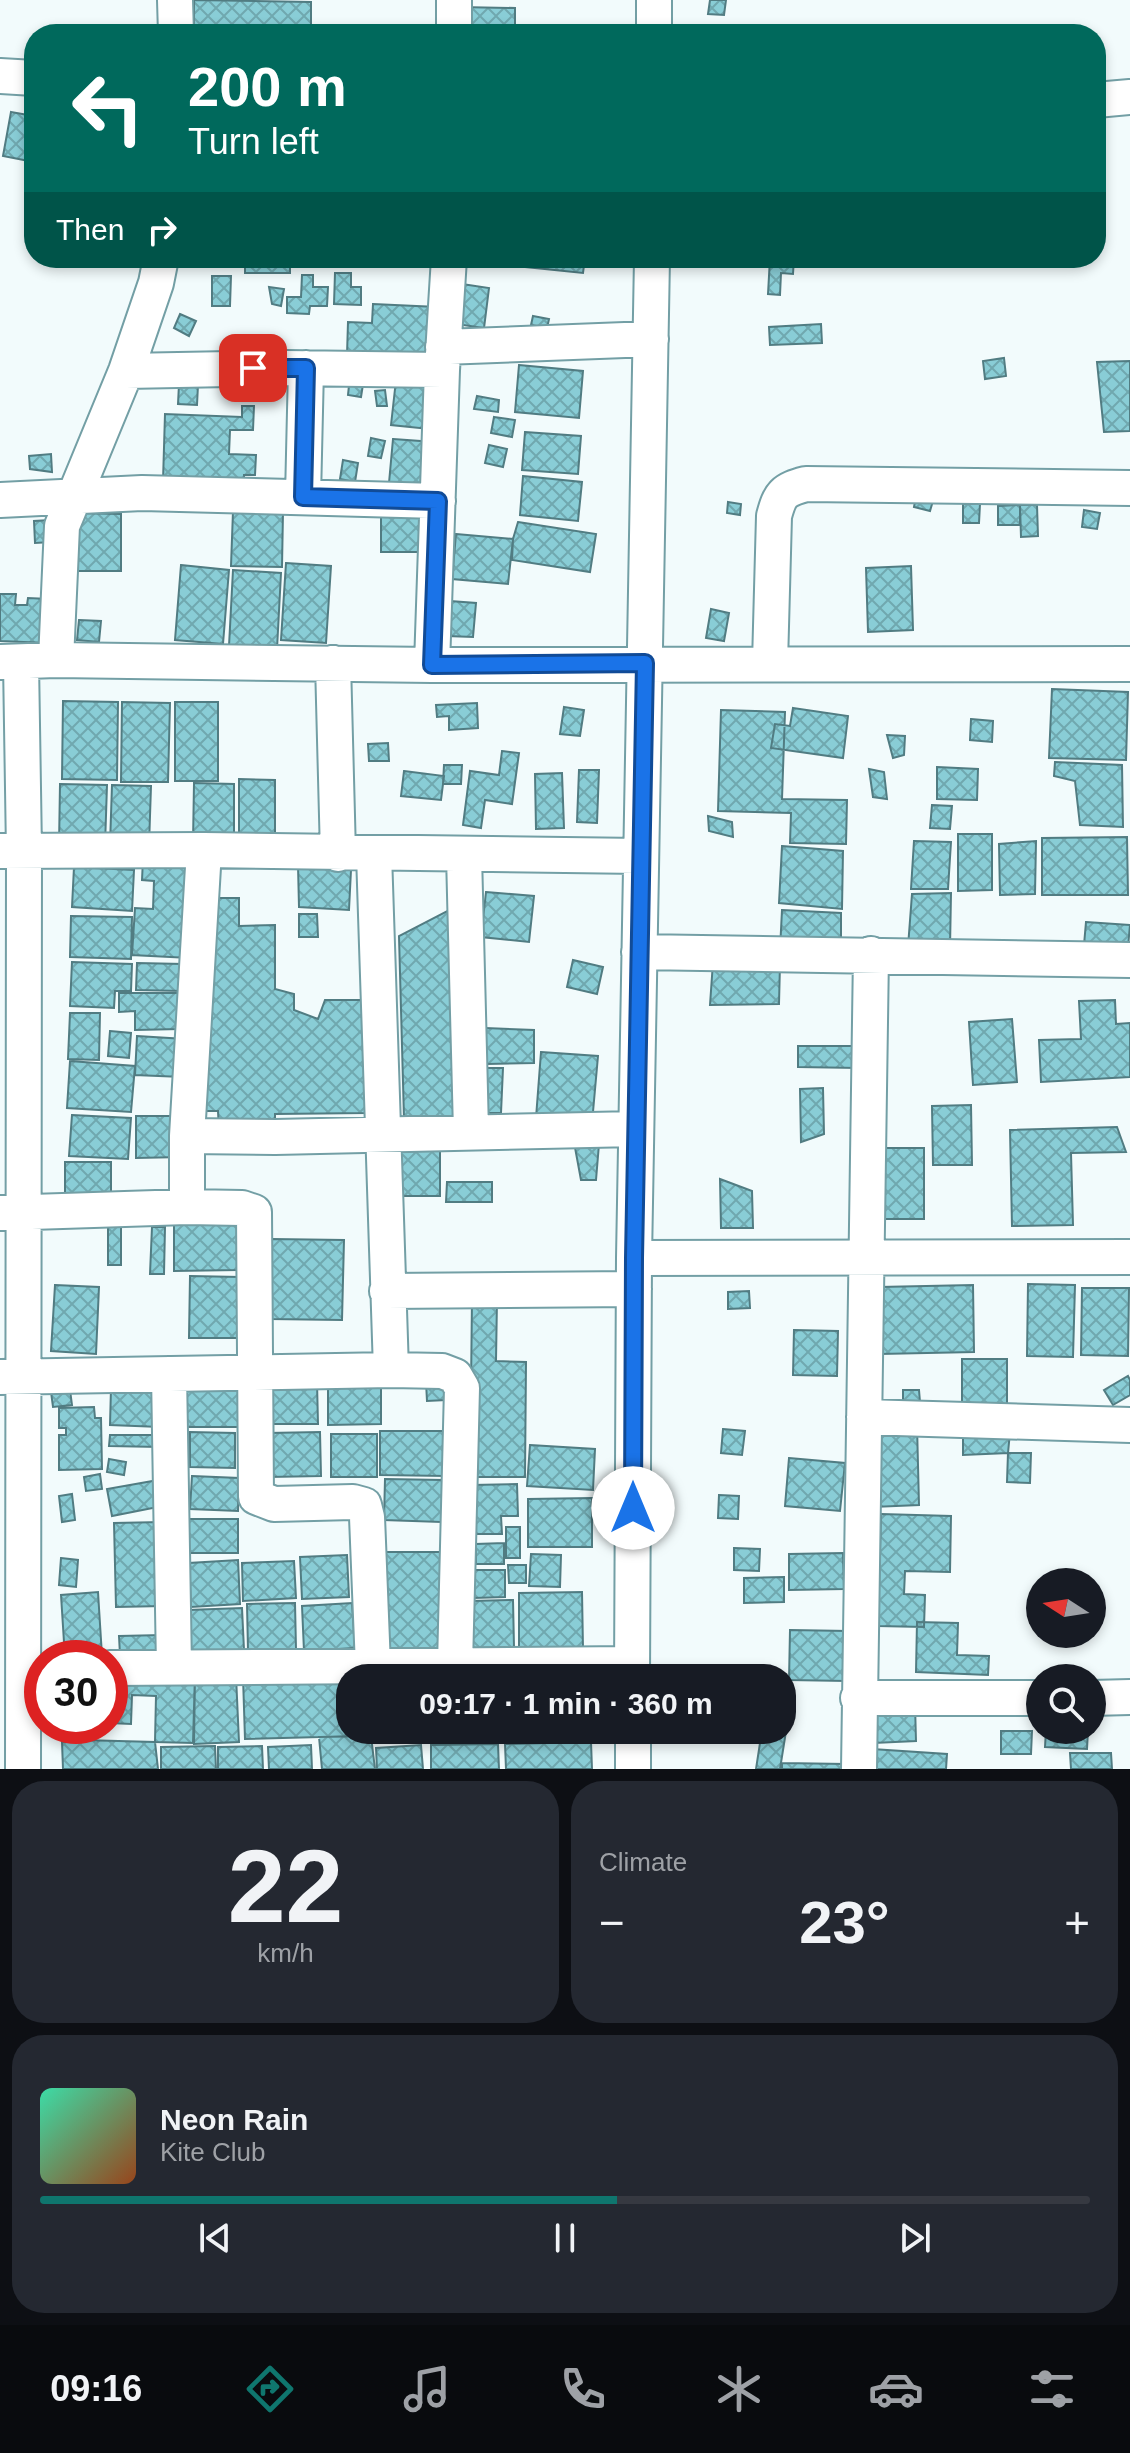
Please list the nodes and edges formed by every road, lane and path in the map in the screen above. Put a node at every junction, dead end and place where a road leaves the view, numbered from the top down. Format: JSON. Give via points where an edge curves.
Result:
{"nodes":[{"id":1,"x":175,"y":0,"type":"edge"},
{"id":2,"x":454,"y":0,"type":"edge"},
{"id":3,"x":654,"y":0,"type":"edge"},
{"id":4,"x":176,"y":24,"type":"edge"},
{"id":5,"x":454,"y":24,"type":"edge"},
{"id":6,"x":654,"y":24,"type":"edge"},
{"id":7,"x":0,"y":76,"type":"edge"},
{"id":8,"x":24,"y":77,"type":"edge"},
{"id":9,"x":1130,"y":97,"type":"edge"},
{"id":10,"x":1106,"y":99,"type":"edge"},
{"id":11,"x":159,"y":268,"type":"edge"},
{"id":12,"x":448,"y":268,"type":"edge"},
{"id":13,"x":652,"y":268,"type":"edge"},
{"id":14,"x":651,"y":339,"type":"junction"},
{"id":15,"x":442,"y":359,"type":"junction"},
{"id":16,"x":306,"y":368,"type":"junction"},
{"id":17,"x":126,"y":371,"type":"junction"},
{"id":18,"x":1130,"y":488,"type":"edge"},
{"id":19,"x":74,"y":497,"type":"junction"},
{"id":20,"x":303,"y":497,"type":"junction"},
{"id":21,"x":0,"y":500,"type":"edge"},
{"id":22,"x":438,"y":501,"type":"junction"},
{"id":23,"x":56,"y":660,"type":"junction"},
{"id":24,"x":10,"y":662,"type":"edge"},
{"id":25,"x":333,"y":663,"type":"junction"},
{"id":26,"x":645,"y":663,"type":"junction"},
{"id":27,"x":770,"y":663,"type":"junction"},
{"id":28,"x":1130,"y":664,"type":"edge"},
{"id":29,"x":432,"y":665,"type":"junction"},
{"id":30,"x":204,"y":850,"type":"junction"},
{"id":31,"x":12,"y":851,"type":"edge"},
{"id":32,"x":338,"y":854,"type":"junction"},
{"id":33,"x":374,"y":854,"type":"junction"},
{"id":34,"x":464,"y":855,"type":"junction"},
{"id":35,"x":641,"y":856,"type":"junction"},
{"id":36,"x":639,"y":952,"type":"junction"},
{"id":37,"x":871,"y":954,"type":"junction"},
{"id":38,"x":1130,"y":960,"type":"edge"},
{"id":39,"x":636,"y":1129,"type":"junction"},
{"id":40,"x":471,"y":1131,"type":"junction"},
{"id":41,"x":382,"y":1133,"type":"junction"},
{"id":42,"x":187,"y":1136,"type":"junction"},
{"id":43,"x":187,"y":1207,"type":"junction"},
{"id":44,"x":12,"y":1213,"type":"edge"},
{"id":45,"x":867,"y":1257,"type":"junction"},
{"id":46,"x":1130,"y":1257,"type":"edge"},
{"id":47,"x":634,"y":1274,"type":"junction"},
{"id":48,"x":387,"y":1291,"type":"junction"},
{"id":49,"x":391,"y":1370,"type":"junction"},
{"id":50,"x":256,"y":1373,"type":"junction"},
{"id":51,"x":169,"y":1374,"type":"junction"},
{"id":52,"x":12,"y":1377,"type":"edge"},
{"id":53,"x":864,"y":1417,"type":"junction"},
{"id":54,"x":1130,"y":1425,"type":"edge"},
{"id":55,"x":373,"y":1664,"type":"edge"},
{"id":56,"x":455,"y":1664,"type":"edge"},
{"id":57,"x":632,"y":1664,"type":"edge"},
{"id":58,"x":336,"y":1666,"type":"edge"},
{"id":59,"x":174,"y":1667,"type":"junction"},
{"id":60,"x":22,"y":1668,"type":"edge"},
{"id":61,"x":128,"y":1668,"type":"edge"},
{"id":62,"x":1130,"y":1697,"type":"edge"},
{"id":63,"x":858,"y":1698,"type":"junction"},
{"id":64,"x":1026,"y":1698,"type":"edge"},
{"id":65,"x":1106,"y":1698,"type":"edge"},
{"id":66,"x":633,"y":1744,"type":"edge"},
{"id":67,"x":23,"y":1769,"type":"edge"},
{"id":68,"x":633,"y":1769,"type":"edge"},
{"id":69,"x":859,"y":1769,"type":"edge"}],
"edges":[{"from":1,"to":4,"type":"street"},
{"from":2,"to":5,"type":"street"},
{"from":3,"to":6,"type":"street"},
{"from":7,"to":8,"type":"street"},
{"from":9,"to":10,"type":"street"},
{"from":11,"to":17,"type":"street"},
{"from":12,"to":15,"type":"street"},
{"from":13,"to":14,"type":"street"},
{"from":14,"to":15,"type":"street"},
{"from":14,"to":26,"type":"street"},
{"from":15,"to":16,"type":"street"},
{"from":15,"to":22,"type":"street"},
{"from":16,"to":17,"type":"street"},
{"from":16,"to":20,"type":"street"},
{"from":17,"to":19,"type":"street"},
{"from":18,"to":27,"type":"street","via":[[789,488],[779,498],[774,516]]},
{"from":19,"to":20,"type":"street"},
{"from":19,"to":21,"type":"street"},
{"from":19,"to":23,"type":"street","via":[[62,526]]},
{"from":20,"to":22,"type":"street"},
{"from":22,"to":29,"type":"street"},
{"from":23,"to":24,"type":"street"},
{"from":23,"to":25,"type":"street"},
{"from":24,"to":31,"type":"street"},
{"from":25,"to":29,"type":"street"},
{"from":25,"to":32,"type":"street"},
{"from":26,"to":27,"type":"street"},
{"from":26,"to":29,"type":"street"},
{"from":26,"to":35,"type":"street"},
{"from":27,"to":28,"type":"street"},
{"from":30,"to":31,"type":"street"},
{"from":30,"to":32,"type":"street"},
{"from":30,"to":42,"type":"street"},
{"from":31,"to":44,"type":"street"},
{"from":32,"to":33,"type":"street"},
{"from":33,"to":34,"type":"street"},
{"from":33,"to":41,"type":"street"},
{"from":34,"to":35,"type":"street"},
{"from":34,"to":40,"type":"street"},
{"from":35,"to":36,"type":"street"},
{"from":36,"to":37,"type":"street"},
{"from":36,"to":39,"type":"street"},
{"from":37,"to":38,"type":"street"},
{"from":37,"to":45,"type":"street"},
{"from":39,"to":40,"type":"street"},
{"from":39,"to":47,"type":"street"},
{"from":40,"to":41,"type":"street"},
{"from":41,"to":42,"type":"street"},
{"from":41,"to":48,"type":"street"},
{"from":42,"to":43,"type":"street"},
{"from":43,"to":44,"type":"street"},
{"from":43,"to":50,"type":"street","via":[[254,1212]]},
{"from":44,"to":52,"type":"street"},
{"from":45,"to":46,"type":"street"},
{"from":45,"to":47,"type":"street"},
{"from":45,"to":53,"type":"street"},
{"from":47,"to":48,"type":"street"},
{"from":47,"to":57,"type":"street"},
{"from":48,"to":49,"type":"street"},
{"from":49,"to":50,"type":"street"},
{"from":49,"to":56,"type":"street","via":[[442,1371],[455,1376],[462,1388]]},
{"from":50,"to":51,"type":"street"},
{"from":50,"to":55,"type":"street","via":[[256,1497],[274,1504],[364,1505]]},
{"from":51,"to":52,"type":"street"},
{"from":51,"to":59,"type":"street"},
{"from":52,"to":60,"type":"street"},
{"from":53,"to":54,"type":"street"},
{"from":53,"to":63,"type":"street"},
{"from":58,"to":59,"type":"street"},
{"from":59,"to":61,"type":"street"},
{"from":60,"to":67,"type":"street"},
{"from":62,"to":65,"type":"street"},
{"from":63,"to":64,"type":"street"},
{"from":63,"to":69,"type":"street"},
{"from":66,"to":68,"type":"street"}]}
